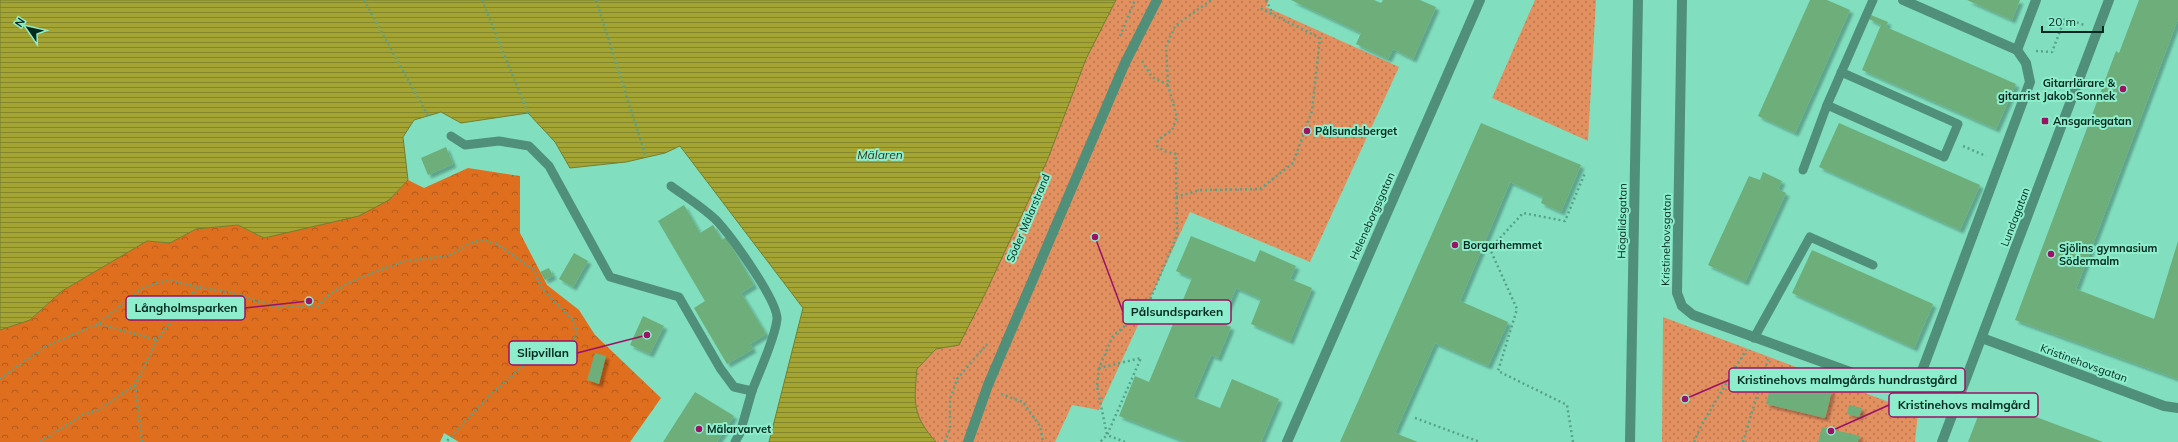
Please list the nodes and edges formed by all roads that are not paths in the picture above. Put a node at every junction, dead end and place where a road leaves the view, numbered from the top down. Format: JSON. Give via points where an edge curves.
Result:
{"nodes":[{"id":1,"x":1157,"y":0,"type":"edge"},
{"id":2,"x":1480,"y":0,"type":"edge"},
{"id":3,"x":1638,"y":0,"type":"edge"},
{"id":4,"x":1682,"y":0,"type":"edge"},
{"id":5,"x":1873,"y":0,"type":"edge"},
{"id":6,"x":1904,"y":0,"type":"edge"},
{"id":7,"x":2036,"y":0,"type":"edge"},
{"id":8,"x":2109,"y":0,"type":"edge"},
{"id":9,"x":2017,"y":50,"type":"junction"},
{"id":10,"x":1842,"y":72,"type":"junction"},
{"id":11,"x":1827,"y":105,"type":"junction"},
{"id":12,"x":451,"y":136,"type":"dead end"},
{"id":13,"x":1803,"y":170,"type":"dead end"},
{"id":14,"x":671,"y":186,"type":"dead end"},
{"id":15,"x":1873,"y":265,"type":"dead end"},
{"id":16,"x":1754,"y":338,"type":"junction"},
{"id":17,"x":1982,"y":338,"type":"junction"},
{"id":18,"x":752,"y":391,"type":"junction"},
{"id":19,"x":1914,"y":395,"type":"junction"},
{"id":20,"x":2178,"y":408,"type":"edge"},
{"id":21,"x":1955,"y":410,"type":"junction"},
{"id":22,"x":735,"y":442,"type":"edge"},
{"id":23,"x":968,"y":442,"type":"edge"},
{"id":24,"x":1286,"y":442,"type":"edge"},
{"id":25,"x":1630,"y":442,"type":"edge"},
{"id":26,"x":1942,"y":442,"type":"edge"}],
"edges":[{"from":1,"to":23,"type":"street","via":[[1125,63],[988,385]]},
{"from":2,"to":24,"type":"street","name":"Heleneborgsgatan"},
{"from":3,"to":25,"type":"street","name":"Högalidsgatan"},
{"from":4,"to":16,"type":"street","name":"Kristinehovsgatan","via":[[1677,294],[1682,306],[1693,315]]},
{"from":5,"to":10,"type":"lane"},
{"from":6,"to":9,"type":"street"},
{"from":7,"to":9,"type":"street"},
{"from":8,"to":17,"type":"street","name":"Lundagatan"},
{"from":9,"to":19,"type":"street","via":[[2026,63],[2030,82]]},
{"from":10,"to":11,"type":"lane"},
{"from":10,"to":11,"type":"lane","via":[[1958,124],[1944,157]]},
{"from":11,"to":13,"type":"lane"},
{"from":12,"to":18,"type":"lane","via":[[466,145],[499,141],[529,146],[549,166],[610,277],[679,297],[720,368],[734,387]]},
{"from":14,"to":18,"type":"lane","via":[[716,220],[730,236],[760,282],[776,313],[775,328]]},
{"from":15,"to":16,"type":"lane","via":[[1810,237]]},
{"from":16,"to":19,"type":"street","name":"Kristinehovsgatan"},
{"from":17,"to":20,"type":"street","name":"Kristinehovsgatan","via":[[2164,406]]},
{"from":17,"to":21,"type":"street","name":"Lundagatan"},
{"from":18,"to":22,"type":"lane"},
{"from":19,"to":21,"type":"street","name":"Kristinehovsgatan"},
{"from":21,"to":26,"type":"street","name":"Lundagatan"}]}
